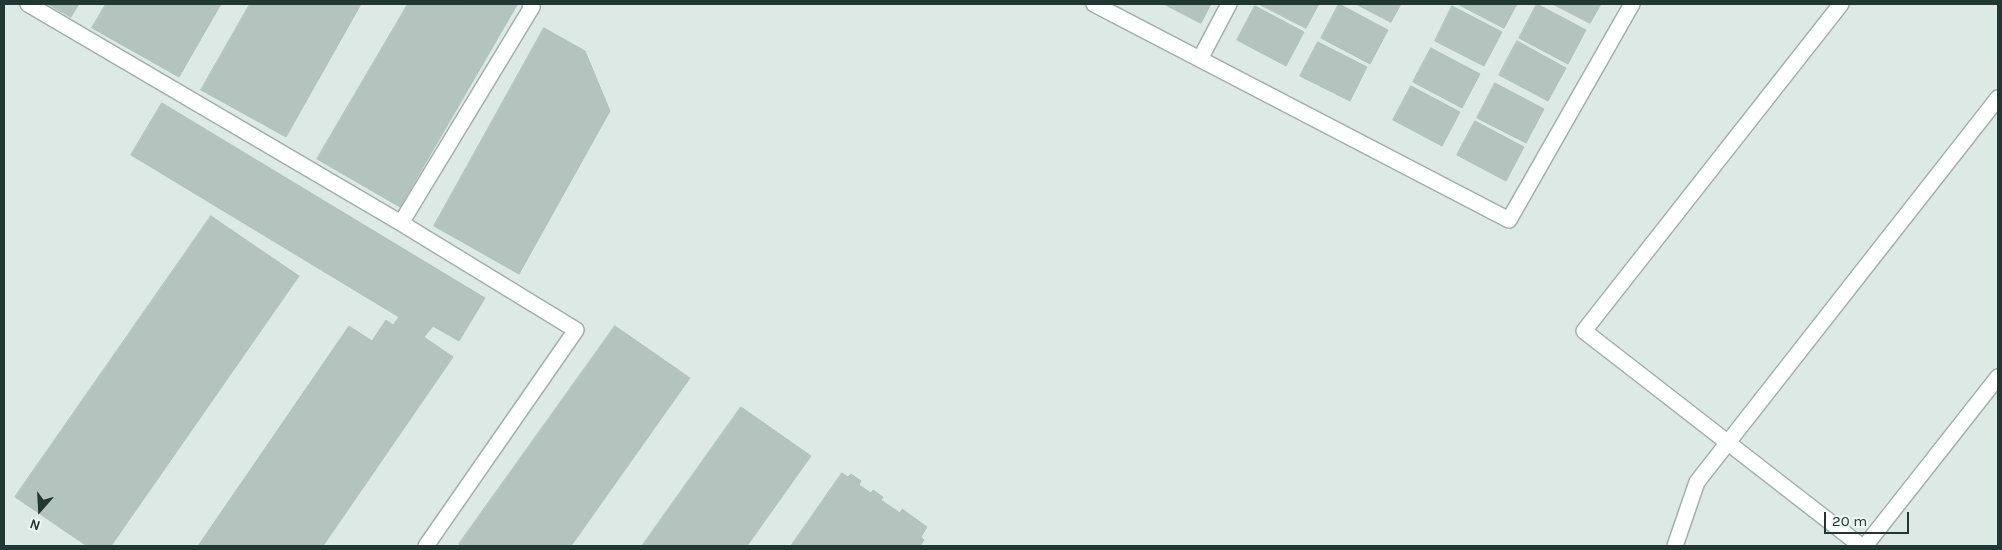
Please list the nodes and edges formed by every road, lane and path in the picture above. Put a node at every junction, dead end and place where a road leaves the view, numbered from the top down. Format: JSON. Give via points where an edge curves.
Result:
{"nodes":[{"id":1,"x":28,"y":4,"type":"edge"},
{"id":2,"x":530,"y":4,"type":"edge"},
{"id":3,"x":1094,"y":4,"type":"edge"},
{"id":4,"x":1229,"y":4,"type":"edge"},
{"id":5,"x":1632,"y":4,"type":"edge"},
{"id":6,"x":1841,"y":4,"type":"edge"},
{"id":7,"x":1200,"y":59,"type":"junction"},
{"id":8,"x":1998,"y":98,"type":"edge"},
{"id":9,"x":401,"y":223,"type":"junction"},
{"id":10,"x":1998,"y":377,"type":"edge"},
{"id":11,"x":1728,"y":443,"type":"junction"},
{"id":12,"x":426,"y":546,"type":"edge"},
{"id":13,"x":1675,"y":546,"type":"edge"},
{"id":14,"x":1861,"y":546,"type":"edge"},
{"id":15,"x":1865,"y":546,"type":"edge"}],
"edges":[{"from":1,"to":9,"type":"street"},
{"from":2,"to":9,"type":"street","via":[[532,7]]},
{"from":3,"to":7,"type":"street"},
{"from":4,"to":7,"type":"street"},
{"from":5,"to":7,"type":"street","via":[[1509,220]]},
{"from":6,"to":11,"type":"street","via":[[1584,331]]},
{"from":8,"to":11,"type":"street"},
{"from":9,"to":12,"type":"street","via":[[576,330]]},
{"from":10,"to":15,"type":"street"},
{"from":11,"to":13,"type":"street","via":[[1697,482]]},
{"from":11,"to":14,"type":"street"}]}
